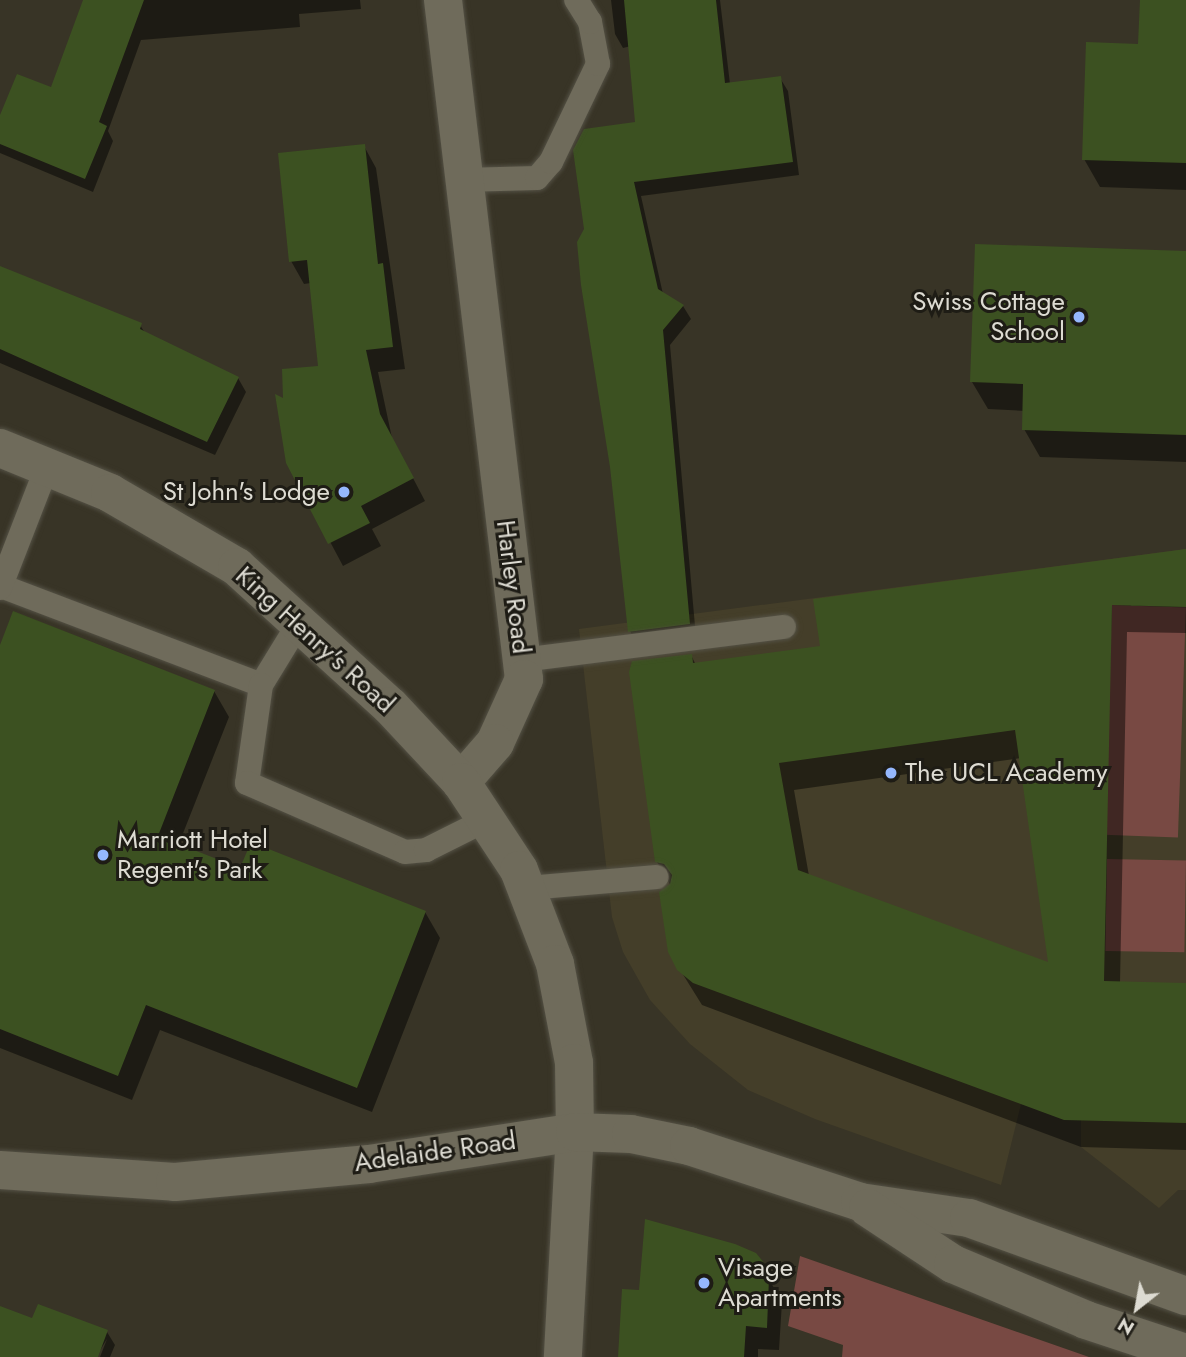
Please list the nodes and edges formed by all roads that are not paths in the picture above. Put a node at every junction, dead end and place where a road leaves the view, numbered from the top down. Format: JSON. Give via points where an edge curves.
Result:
{"nodes":[{"id":1,"x":443,"y":0,"type":"edge"},
{"id":2,"x":576,"y":0,"type":"edge"},
{"id":3,"x":463,"y":180,"type":"junction"},
{"id":4,"x":0,"y":448,"type":"edge"},
{"id":5,"x":47,"y":467,"type":"junction"},
{"id":6,"x":0,"y":587,"type":"edge"},
{"id":7,"x":299,"y":623,"type":"junction"},
{"id":8,"x":784,"y":627,"type":"dead end"},
{"id":9,"x":522,"y":660,"type":"junction"},
{"id":10,"x":261,"y":685,"type":"junction"},
{"id":11,"x":461,"y":782,"type":"junction"},
{"id":12,"x":486,"y":820,"type":"junction"},
{"id":13,"x":657,"y":877,"type":"dead end"},
{"id":14,"x":528,"y":888,"type":"junction"},
{"id":15,"x":575,"y":1132,"type":"junction"},
{"id":16,"x":0,"y":1170,"type":"edge"},
{"id":17,"x":860,"y":1202,"type":"junction"},
{"id":18,"x":1186,"y":1296,"type":"edge"},
{"id":19,"x":1186,"y":1353,"type":"edge"},
{"id":20,"x":563,"y":1357,"type":"edge"}],
"edges":[{"from":1,"to":3,"type":"street","name":"Harley Road"},
{"from":2,"to":3,"type":"lane","via":[[590,23],[597,64],[551,162],[537,178]]},
{"from":3,"to":9,"type":"street","name":"Harley Road"},
{"from":4,"to":5,"type":"street","name":"King Henry's Road"},
{"from":5,"to":6,"type":"lane"},
{"from":5,"to":7,"type":"street","name":"King Henry's Road","via":[[110,493],[237,567]]},
{"from":6,"to":10,"type":"lane"},
{"from":7,"to":10,"type":"lane"},
{"from":7,"to":11,"type":"street","name":"King Henry's Road","via":[[390,706]]},
{"from":8,"to":9,"type":"lane"},
{"from":9,"to":11,"type":"street","name":"Harley Road","via":[[524,679],[512,712],[489,751]]},
{"from":10,"to":12,"type":"lane","via":[[247,783],[405,852],[426,850]]},
{"from":11,"to":12,"type":"street"},
{"from":12,"to":14,"type":"street"},
{"from":13,"to":14,"type":"lane"},
{"from":14,"to":15,"type":"street","via":[[555,964],[571,1035]]},
{"from":15,"to":16,"type":"street","name":"Adelaide Road","via":[[369,1164],[175,1182]]},
{"from":15,"to":17,"type":"street","name":"Adelaide Road","via":[[631,1134],[689,1146]]},
{"from":15,"to":20,"type":"street"},
{"from":17,"to":18,"type":"street","name":"Adelaide Road","via":[[969,1218]]},
{"from":17,"to":19,"type":"street","name":"Adelaide Road","via":[[953,1264],[1086,1320]]}]}
